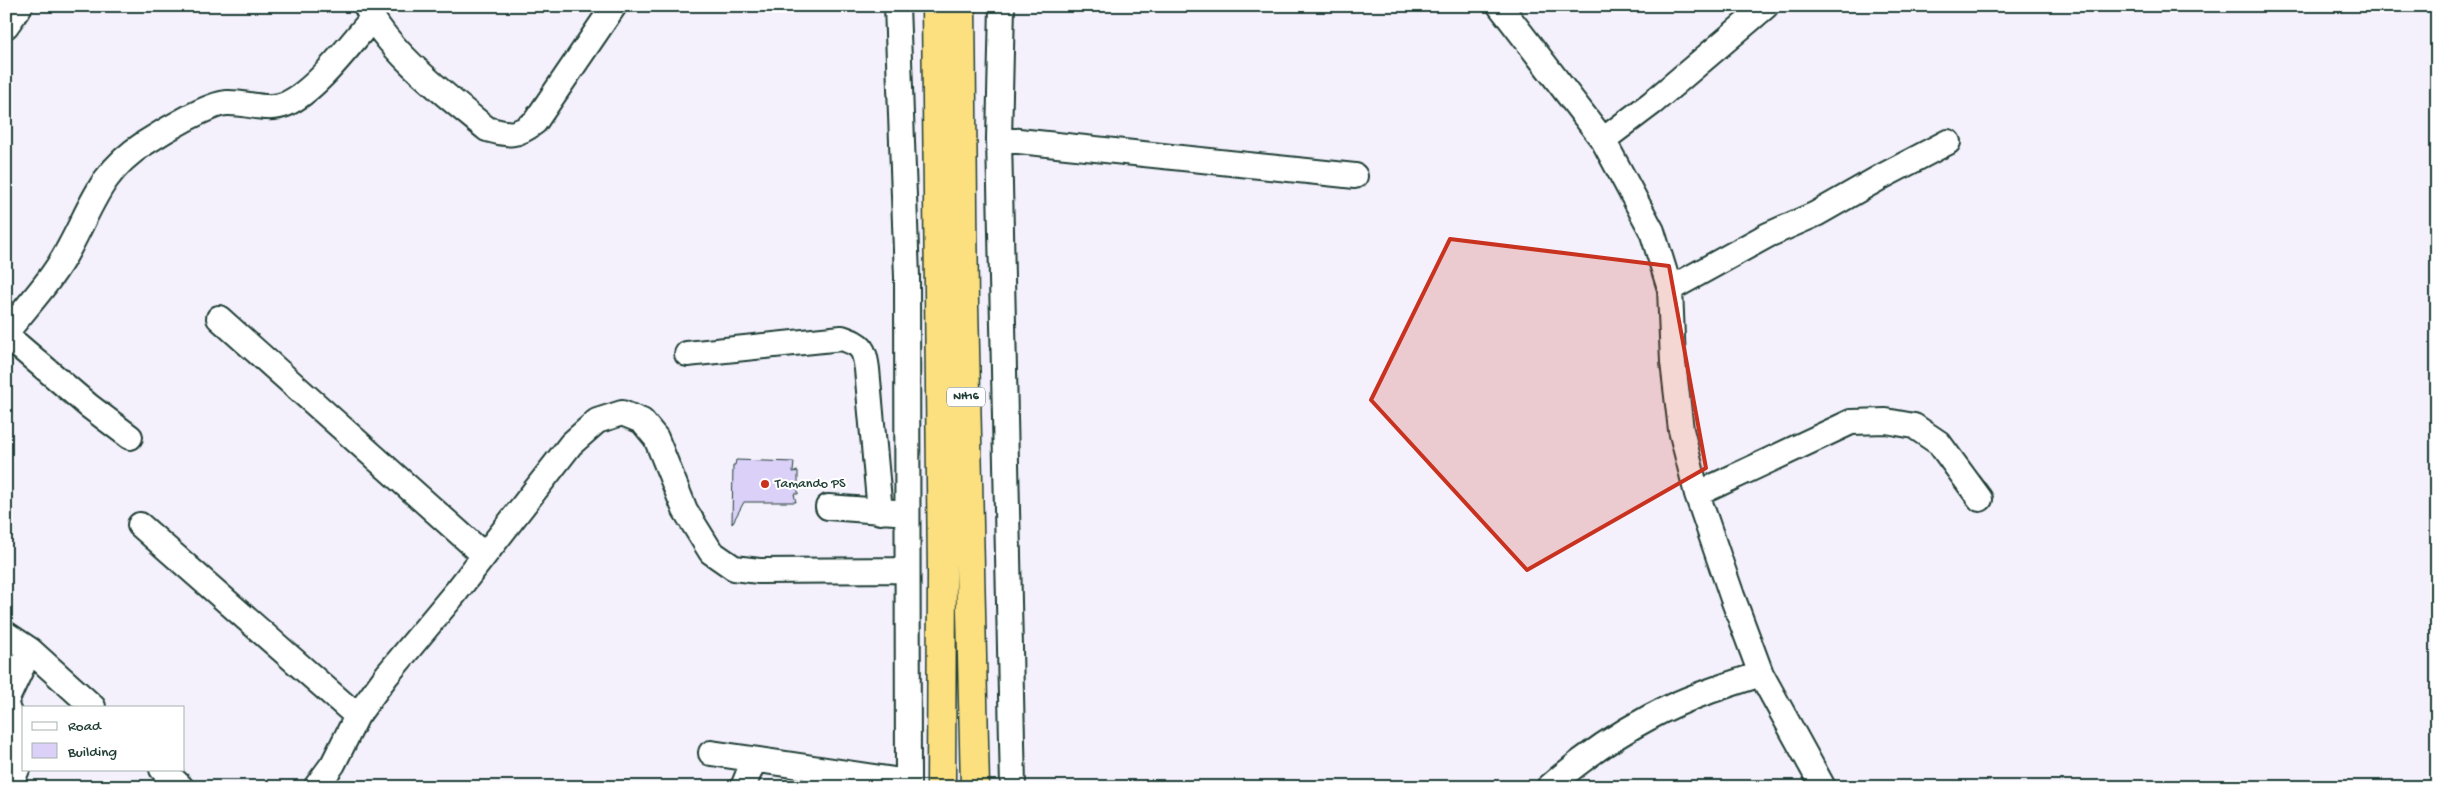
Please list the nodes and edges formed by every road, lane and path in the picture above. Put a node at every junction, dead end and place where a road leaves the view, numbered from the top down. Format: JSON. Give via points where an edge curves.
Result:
{"nodes":[{"id":1,"x":20,"y":6,"type":"edge"},
{"id":2,"x":614,"y":6,"type":"edge"},
{"id":3,"x":897,"y":6,"type":"edge"},
{"id":4,"x":936,"y":6,"type":"edge"},
{"id":5,"x":961,"y":6,"type":"edge"},
{"id":6,"x":1002,"y":6,"type":"edge"},
{"id":7,"x":1500,"y":6,"type":"edge"},
{"id":8,"x":1766,"y":6,"type":"edge"},
{"id":9,"x":369,"y":12,"type":"edge"},
{"id":10,"x":6,"y":26,"type":"edge"},
{"id":11,"x":999,"y":139,"type":"junction"},
{"id":12,"x":1603,"y":140,"type":"junction"},
{"id":13,"x":1948,"y":142,"type":"dead end"},
{"id":14,"x":1355,"y":176,"type":"dead end"},
{"id":15,"x":1670,"y":289,"type":"junction"},
{"id":16,"x":219,"y":318,"type":"dead end"},
{"id":17,"x":6,"y":334,"type":"edge"},
{"id":18,"x":687,"y":354,"type":"dead end"},
{"id":19,"x":130,"y":437,"type":"dead end"},
{"id":20,"x":1697,"y":494,"type":"junction"},
{"id":21,"x":1980,"y":498,"type":"dead end"},
{"id":22,"x":828,"y":507,"type":"dead end"},
{"id":23,"x":907,"y":511,"type":"junction"},
{"id":24,"x":880,"y":512,"type":"junction"},
{"id":25,"x":140,"y":525,"type":"dead end"},
{"id":26,"x":484,"y":555,"type":"junction"},
{"id":27,"x":907,"y":570,"type":"junction"},
{"id":28,"x":6,"y":634,"type":"edge"},
{"id":29,"x":30,"y":650,"type":"junction"},
{"id":30,"x":1761,"y":674,"type":"junction"},
{"id":31,"x":6,"y":702,"type":"edge"},
{"id":32,"x":92,"y":706,"type":"edge"},
{"id":33,"x":6,"y":710,"type":"edge"},
{"id":34,"x":357,"y":716,"type":"junction"},
{"id":35,"x":711,"y":753,"type":"dead end"},
{"id":36,"x":754,"y":760,"type":"junction"},
{"id":37,"x":163,"y":770,"type":"edge"},
{"id":38,"x":908,"y":784,"type":"edge"},
{"id":39,"x":7,"y":787,"type":"edge"},
{"id":40,"x":182,"y":787,"type":"edge"},
{"id":41,"x":316,"y":787,"type":"edge"},
{"id":42,"x":743,"y":787,"type":"edge"},
{"id":43,"x":941,"y":787,"type":"edge"},
{"id":44,"x":975,"y":787,"type":"edge"},
{"id":45,"x":1013,"y":787,"type":"edge"},
{"id":46,"x":1548,"y":787,"type":"edge"},
{"id":47,"x":1823,"y":787,"type":"edge"}],
"edges":[{"from":1,"to":10,"type":"street"},
{"from":2,"to":9,"type":"street","via":[[535,122],[522,132],[503,133],[486,129],[406,58]]},
{"from":3,"to":23,"type":"street","via":[[907,277]]},
{"from":4,"to":43,"type":"highway","number":"NH16"},
{"from":5,"to":44,"type":"highway","number":"NH16"},
{"from":6,"to":11,"type":"street"},
{"from":7,"to":12,"type":"street"},
{"from":8,"to":12,"type":"street","via":[[1652,103]]},
{"from":9,"to":17,"type":"street","via":[[330,68],[287,103],[269,108],[224,103],[207,108],[145,143],[112,170],[94,196],[70,248]]},
{"from":11,"to":14,"type":"street"},
{"from":11,"to":45,"type":"street"},
{"from":12,"to":15,"type":"street","via":[[1652,231]]},
{"from":13,"to":15,"type":"street"},
{"from":15,"to":20,"type":"street","via":[[1673,362],[1682,430]]},
{"from":16,"to":26,"type":"street"},
{"from":17,"to":19,"type":"street"},
{"from":18,"to":24,"type":"street","via":[[842,338],[858,344],[865,353]]},
{"from":20,"to":21,"type":"street","via":[[1851,422],[1886,421],[1914,426],[1938,443]]},
{"from":20,"to":30,"type":"street"},
{"from":22,"to":24,"type":"street"},
{"from":23,"to":24,"type":"street"},
{"from":23,"to":27,"type":"street"},
{"from":25,"to":34,"type":"street"},
{"from":26,"to":27,"type":"street","via":[[571,444],[597,421],[622,413],[642,421],[656,438],[685,510],[711,552],[734,568],[759,571]]},
{"from":26,"to":34,"type":"street"},
{"from":27,"to":38,"type":"street"},
{"from":28,"to":29,"type":"street"},
{"from":29,"to":31,"type":"street"},
{"from":29,"to":32,"type":"street"},
{"from":30,"to":46,"type":"street","via":[[1703,693],[1650,717],[1574,765]]},
{"from":30,"to":47,"type":"street"},
{"from":31,"to":33,"type":"street"},
{"from":33,"to":39,"type":"street","via":[[19,732],[21,755],[15,775]]},
{"from":34,"to":41,"type":"street","via":[[333,764]]},
{"from":35,"to":36,"type":"street"},
{"from":36,"to":38,"type":"street"},
{"from":36,"to":42,"type":"street"},
{"from":37,"to":40,"type":"street"}]}
